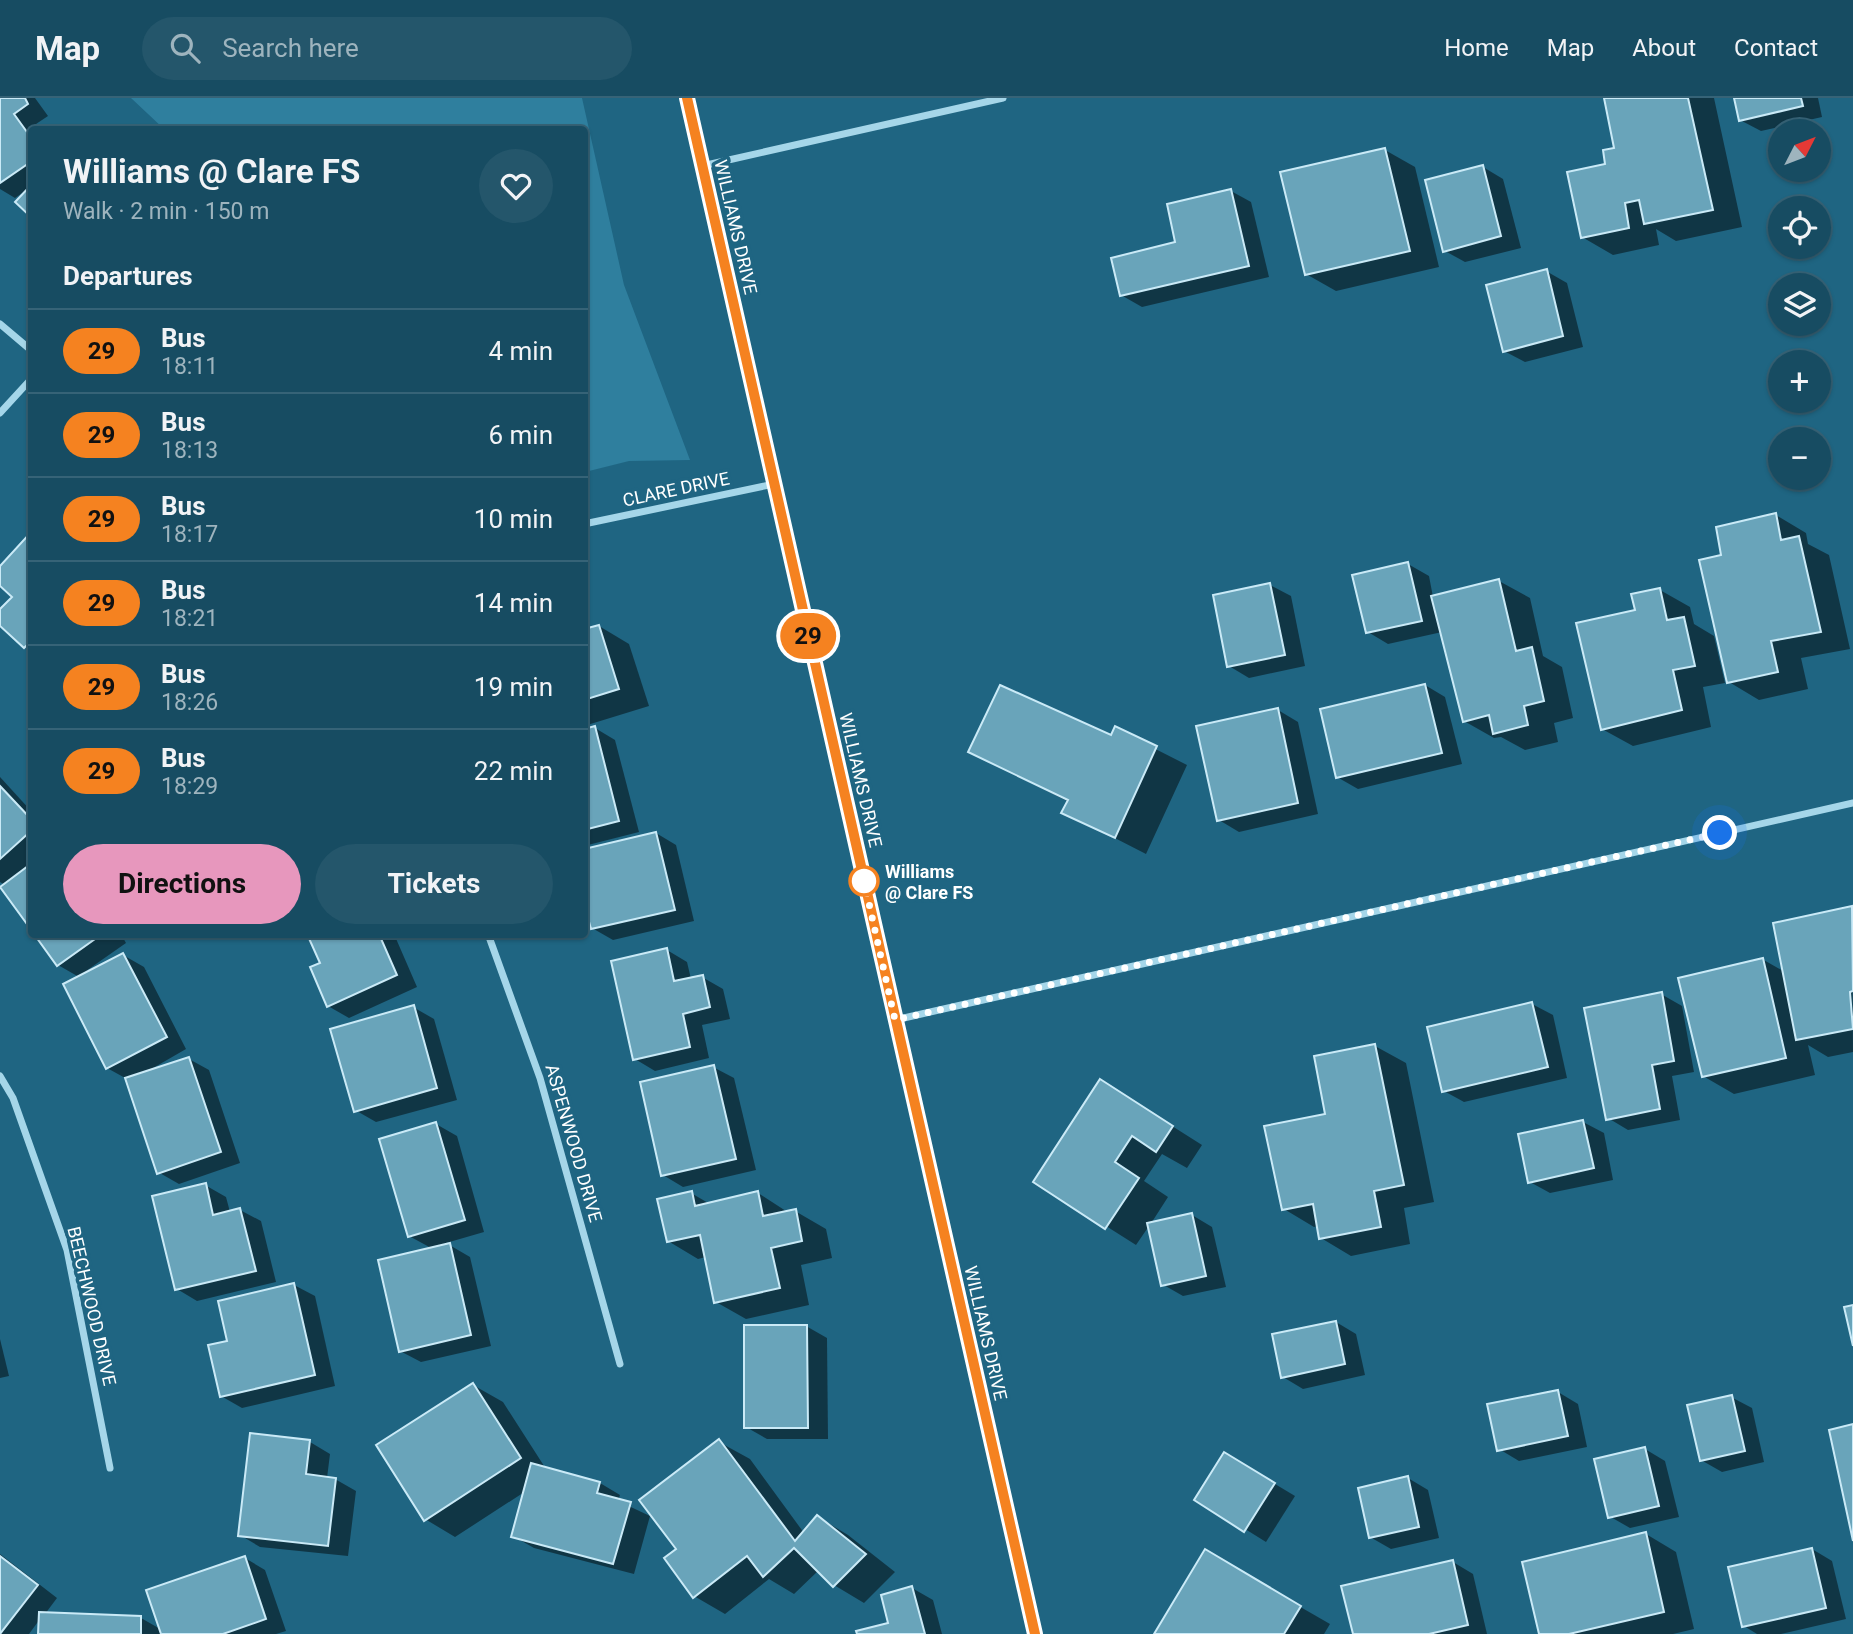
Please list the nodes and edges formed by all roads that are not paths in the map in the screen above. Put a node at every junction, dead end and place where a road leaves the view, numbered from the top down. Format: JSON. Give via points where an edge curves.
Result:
{"nodes":[{"id":1,"x":687,"y":98,"type":"edge"},
{"id":2,"x":1003,"y":98,"type":"edge"},
{"id":3,"x":702,"y":166,"type":"junction"},
{"id":4,"x":0,"y":324,"type":"edge"},
{"id":5,"x":28,"y":348,"type":"edge"},
{"id":6,"x":28,"y":382,"type":"edge"},
{"id":7,"x":0,"y":413,"type":"edge"},
{"id":8,"x":774,"y":484,"type":"junction"},
{"id":9,"x":588,"y":523,"type":"edge"},
{"id":10,"x":1853,"y":803,"type":"edge"},
{"id":11,"x":489,"y":938,"type":"edge"},
{"id":12,"x":895,"y":1020,"type":"junction"},
{"id":13,"x":0,"y":1076,"type":"edge"},
{"id":14,"x":620,"y":1364,"type":"dead end"},
{"id":15,"x":110,"y":1468,"type":"dead end"},
{"id":16,"x":1035,"y":1634,"type":"edge"}],
"edges":[{"from":1,"to":3,"type":"street","name":"WILLIAMS DRIVE"},
{"from":2,"to":3,"type":"street"},
{"from":3,"to":8,"type":"street","name":"WILLIAMS DRIVE"},
{"from":4,"to":5,"type":"street"},
{"from":6,"to":7,"type":"street"},
{"from":8,"to":9,"type":"street","name":"CLARE DRIVE"},
{"from":8,"to":12,"type":"street","name":"WILLIAMS DRIVE"},
{"from":10,"to":12,"type":"street"},
{"from":11,"to":14,"type":"street","name":"ASPENWOOD DRIVE","via":[[540,1079]]},
{"from":12,"to":16,"type":"street","name":"WILLIAMS DRIVE"},
{"from":13,"to":15,"type":"street","name":"BEECHWOOD DRIVE","via":[[13,1098],[67,1250]]}]}
